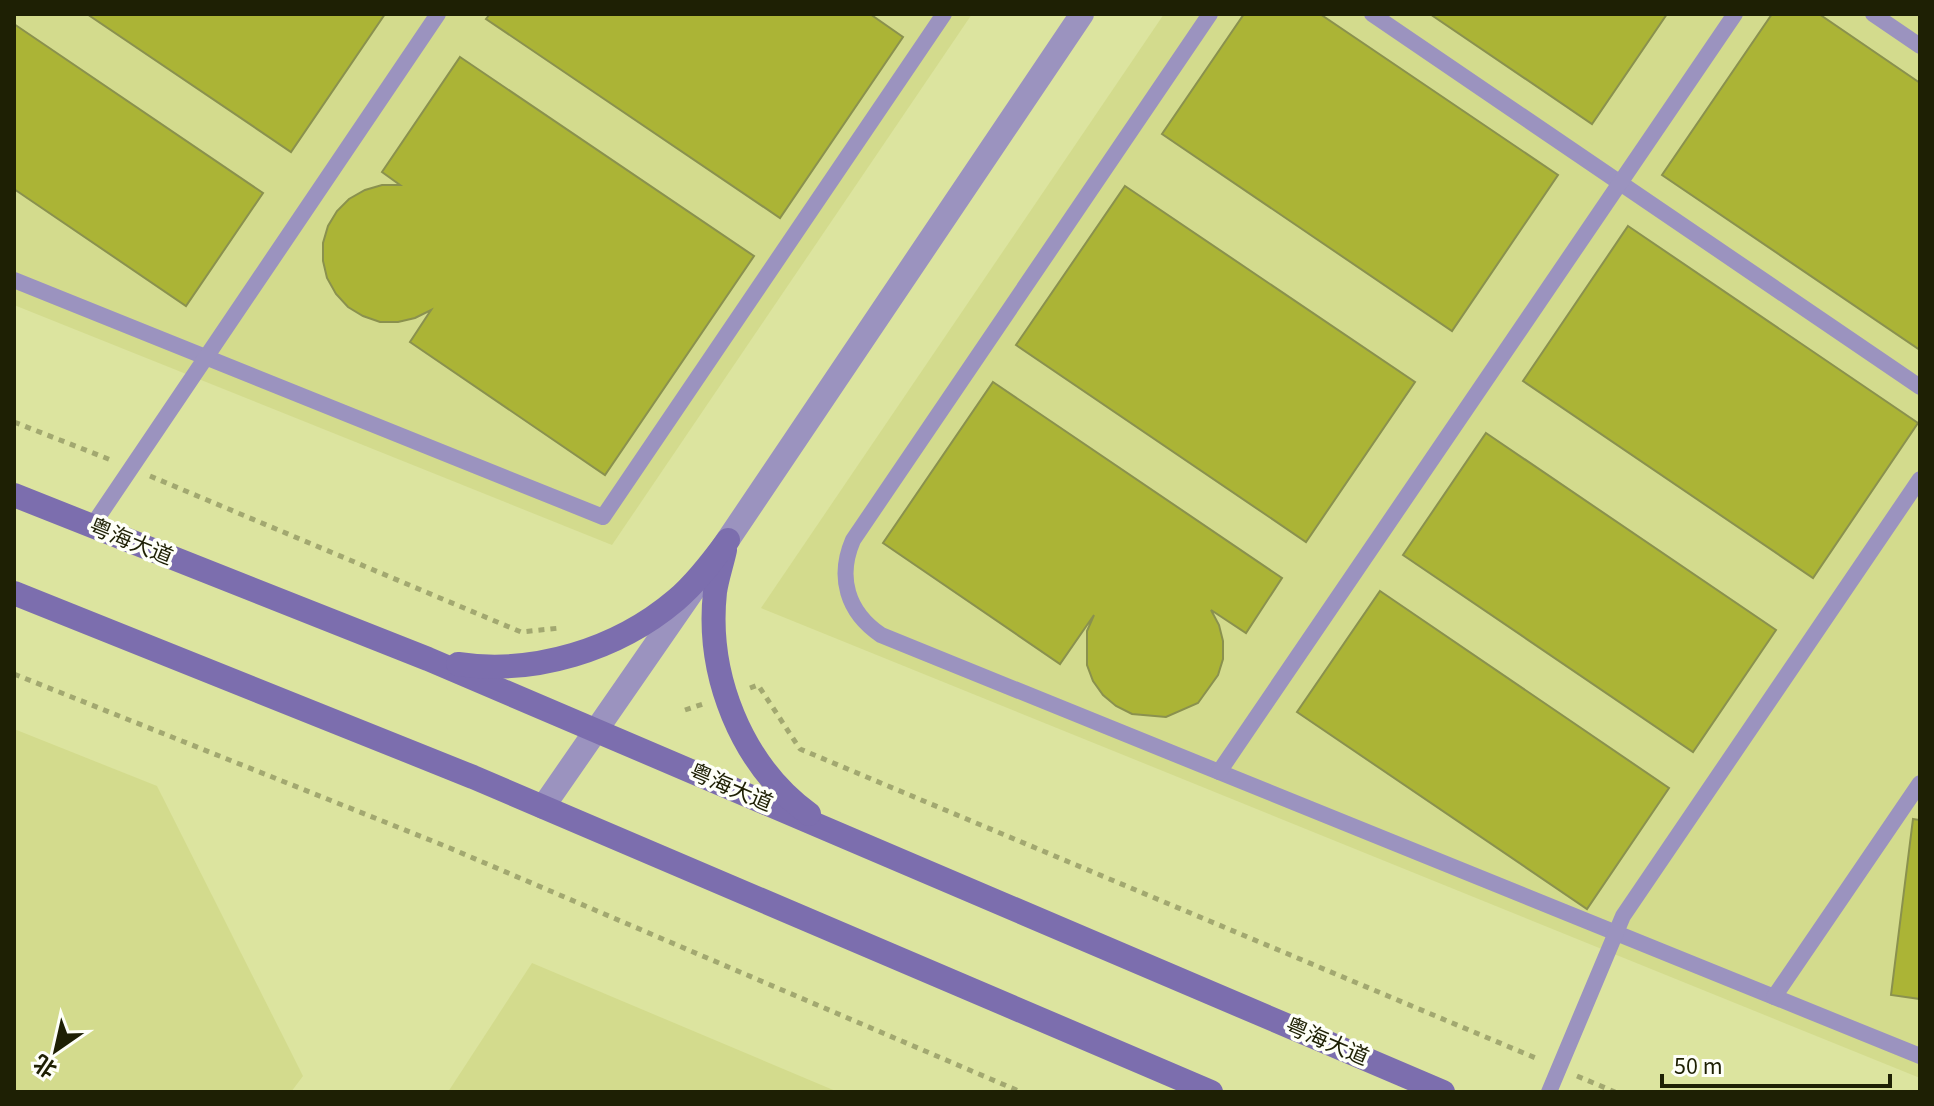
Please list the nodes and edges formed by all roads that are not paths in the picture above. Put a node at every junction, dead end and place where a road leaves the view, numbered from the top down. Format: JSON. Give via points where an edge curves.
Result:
{"nodes":[{"id":1,"x":438,"y":14,"type":"edge"},
{"id":2,"x":944,"y":14,"type":"edge"},
{"id":3,"x":1082,"y":14,"type":"edge"},
{"id":4,"x":1210,"y":14,"type":"edge"},
{"id":5,"x":1372,"y":14,"type":"edge"},
{"id":6,"x":1735,"y":14,"type":"edge"},
{"id":7,"x":1873,"y":14,"type":"edge"},
{"id":8,"x":1920,"y":46,"type":"edge"},
{"id":9,"x":1620,"y":183,"type":"junction"},
{"id":10,"x":14,"y":280,"type":"edge"},
{"id":11,"x":206,"y":357,"type":"junction"},
{"id":12,"x":1920,"y":387,"type":"edge"},
{"id":13,"x":1920,"y":479,"type":"edge"},
{"id":14,"x":14,"y":495,"type":"edge"},
{"id":15,"x":92,"y":526,"type":"junction"},
{"id":16,"x":728,"y":540,"type":"junction"},
{"id":17,"x":14,"y":593,"type":"edge"},
{"id":18,"x":428,"y":659,"type":"junction"},
{"id":19,"x":595,"y":729,"type":"junction"},
{"id":20,"x":1219,"y":772,"type":"junction"},
{"id":21,"x":1920,"y":783,"type":"edge"},
{"id":22,"x":543,"y":807,"type":"junction"},
{"id":23,"x":835,"y":832,"type":"junction"},
{"id":24,"x":1616,"y":933,"type":"junction"},
{"id":25,"x":1774,"y":997,"type":"junction"},
{"id":26,"x":1920,"y":1056,"type":"edge"},
{"id":27,"x":1211,"y":1092,"type":"edge"},
{"id":28,"x":1443,"y":1092,"type":"edge"},
{"id":29,"x":1549,"y":1092,"type":"edge"}],
"edges":[{"from":1,"to":11,"type":"lane"},
{"from":2,"to":11,"type":"lane","via":[[603,517]]},
{"from":3,"to":16,"type":"street"},
{"from":4,"to":20,"type":"lane","via":[[853,540],[844,569],[849,600],[881,635]]},
{"from":5,"to":9,"type":"lane"},
{"from":6,"to":9,"type":"lane"},
{"from":7,"to":8,"type":"lane"},
{"from":9,"to":12,"type":"lane"},
{"from":9,"to":20,"type":"lane"},
{"from":10,"to":11,"type":"lane"},
{"from":11,"to":15,"type":"lane"},
{"from":13,"to":24,"type":"lane"},
{"from":14,"to":15,"type":"main road","name":"粤海大道"},
{"from":15,"to":18,"type":"main road","name":"粤海大道"},
{"from":16,"to":18,"type":"main road","via":[[676,600],[607,643],[523,666]]},
{"from":16,"to":19,"type":"street"},
{"from":16,"to":23,"type":"main road","via":[[715,591],[715,644],[725,696],[767,773]]},
{"from":17,"to":22,"type":"main road"},
{"from":18,"to":19,"type":"main road","name":"粤海大道"},
{"from":19,"to":22,"type":"street"},
{"from":19,"to":23,"type":"main road","name":"粤海大道"},
{"from":20,"to":24,"type":"lane"},
{"from":21,"to":25,"type":"lane"},
{"from":22,"to":27,"type":"main road"},
{"from":23,"to":28,"type":"main road","name":"粤海大道"},
{"from":24,"to":25,"type":"lane"},
{"from":24,"to":29,"type":"lane"},
{"from":25,"to":26,"type":"lane"}]}
